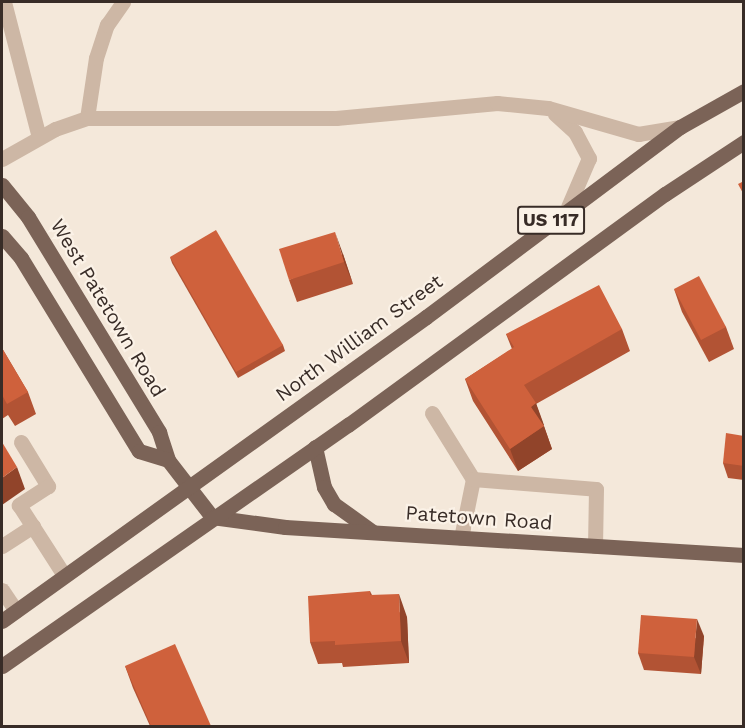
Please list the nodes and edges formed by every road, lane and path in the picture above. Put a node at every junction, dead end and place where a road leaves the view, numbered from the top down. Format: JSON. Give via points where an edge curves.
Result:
{"nodes":[{"id":1,"x":4,"y":2,"type":"edge"},
{"id":2,"x":123,"y":2,"type":"edge"},
{"id":3,"x":744,"y":91,"type":"edge"},
{"id":4,"x":548,"y":108,"type":"junction"},
{"id":5,"x":87,"y":118,"type":"junction"},
{"id":6,"x":680,"y":127,"type":"junction"},
{"id":7,"x":39,"y":137,"type":"junction"},
{"id":8,"x":744,"y":142,"type":"edge"},
{"id":9,"x":2,"y":159,"type":"edge"},
{"id":10,"x":2,"y":184,"type":"edge"},
{"id":11,"x":568,"y":207,"type":"junction"},
{"id":12,"x":2,"y":236,"type":"edge"},
{"id":13,"x":432,"y":413,"type":"dead end"},
{"id":14,"x":21,"y":442,"type":"dead end"},
{"id":15,"x":315,"y":447,"type":"junction"},
{"id":16,"x":168,"y":460,"type":"junction"},
{"id":17,"x":473,"y":479,"type":"junction"},
{"id":18,"x":189,"y":485,"type":"junction"},
{"id":19,"x":212,"y":517,"type":"junction"},
{"id":20,"x":33,"y":526,"type":"junction"},
{"id":21,"x":373,"y":532,"type":"junction"},
{"id":22,"x":461,"y":538,"type":"junction"},
{"id":23,"x":2,"y":546,"type":"edge"},
{"id":24,"x":595,"y":546,"type":"junction"},
{"id":25,"x":744,"y":555,"type":"edge"},
{"id":26,"x":64,"y":575,"type":"junction"},
{"id":27,"x":2,"y":590,"type":"edge"},
{"id":28,"x":16,"y":611,"type":"junction"},
{"id":29,"x":2,"y":621,"type":"edge"},
{"id":30,"x":2,"y":666,"type":"edge"}],
"edges":[{"from":1,"to":7,"type":"street"},
{"from":2,"to":5,"type":"street","via":[[112,14],[103,36]]},
{"from":3,"to":6,"type":"main road","name":"North William Street","number":"US 117"},
{"from":4,"to":5,"type":"street","via":[[497,103],[336,118]]},
{"from":4,"to":6,"type":"street","via":[[638,134]]},
{"from":4,"to":11,"type":"street","via":[[575,132],[589,158]]},
{"from":5,"to":7,"type":"street"},
{"from":6,"to":11,"type":"main road","name":"North William Street","number":"US 117"},
{"from":7,"to":9,"type":"street"},
{"from":8,"to":15,"type":"main road","number":"US 117","via":[[563,267]]},
{"from":10,"to":16,"type":"main road","name":"West Patetown Road","via":[[28,218],[148,414]]},
{"from":11,"to":18,"type":"main road","name":"North William Street","number":"US 117","via":[[426,318]]},
{"from":12,"to":16,"type":"main road","via":[[21,258],[139,451]]},
{"from":13,"to":17,"type":"street"},
{"from":14,"to":20,"type":"street","via":[[48,486],[19,505]]},
{"from":15,"to":19,"type":"main road"},
{"from":15,"to":21,"type":"main road","via":[[324,487],[334,504]]},
{"from":16,"to":18,"type":"main road","name":"West Patetown Road"},
{"from":17,"to":22,"type":"street"},
{"from":17,"to":24,"type":"street","via":[[596,489]]},
{"from":18,"to":19,"type":"main road","name":"West Patetown Road"},
{"from":18,"to":26,"type":"main road","name":"North William Street"},
{"from":19,"to":21,"type":"main road","name":"Patetown Road"},
{"from":19,"to":30,"type":"main road"},
{"from":20,"to":23,"type":"street"},
{"from":20,"to":26,"type":"street"},
{"from":21,"to":22,"type":"main road","name":"Patetown Road"},
{"from":22,"to":24,"type":"main road","name":"Patetown Road"},
{"from":24,"to":25,"type":"main road","name":"Patetown Road"},
{"from":26,"to":28,"type":"main road","name":"North William Street"},
{"from":27,"to":28,"type":"street"},
{"from":28,"to":29,"type":"main road","name":"North William Street"}]}
